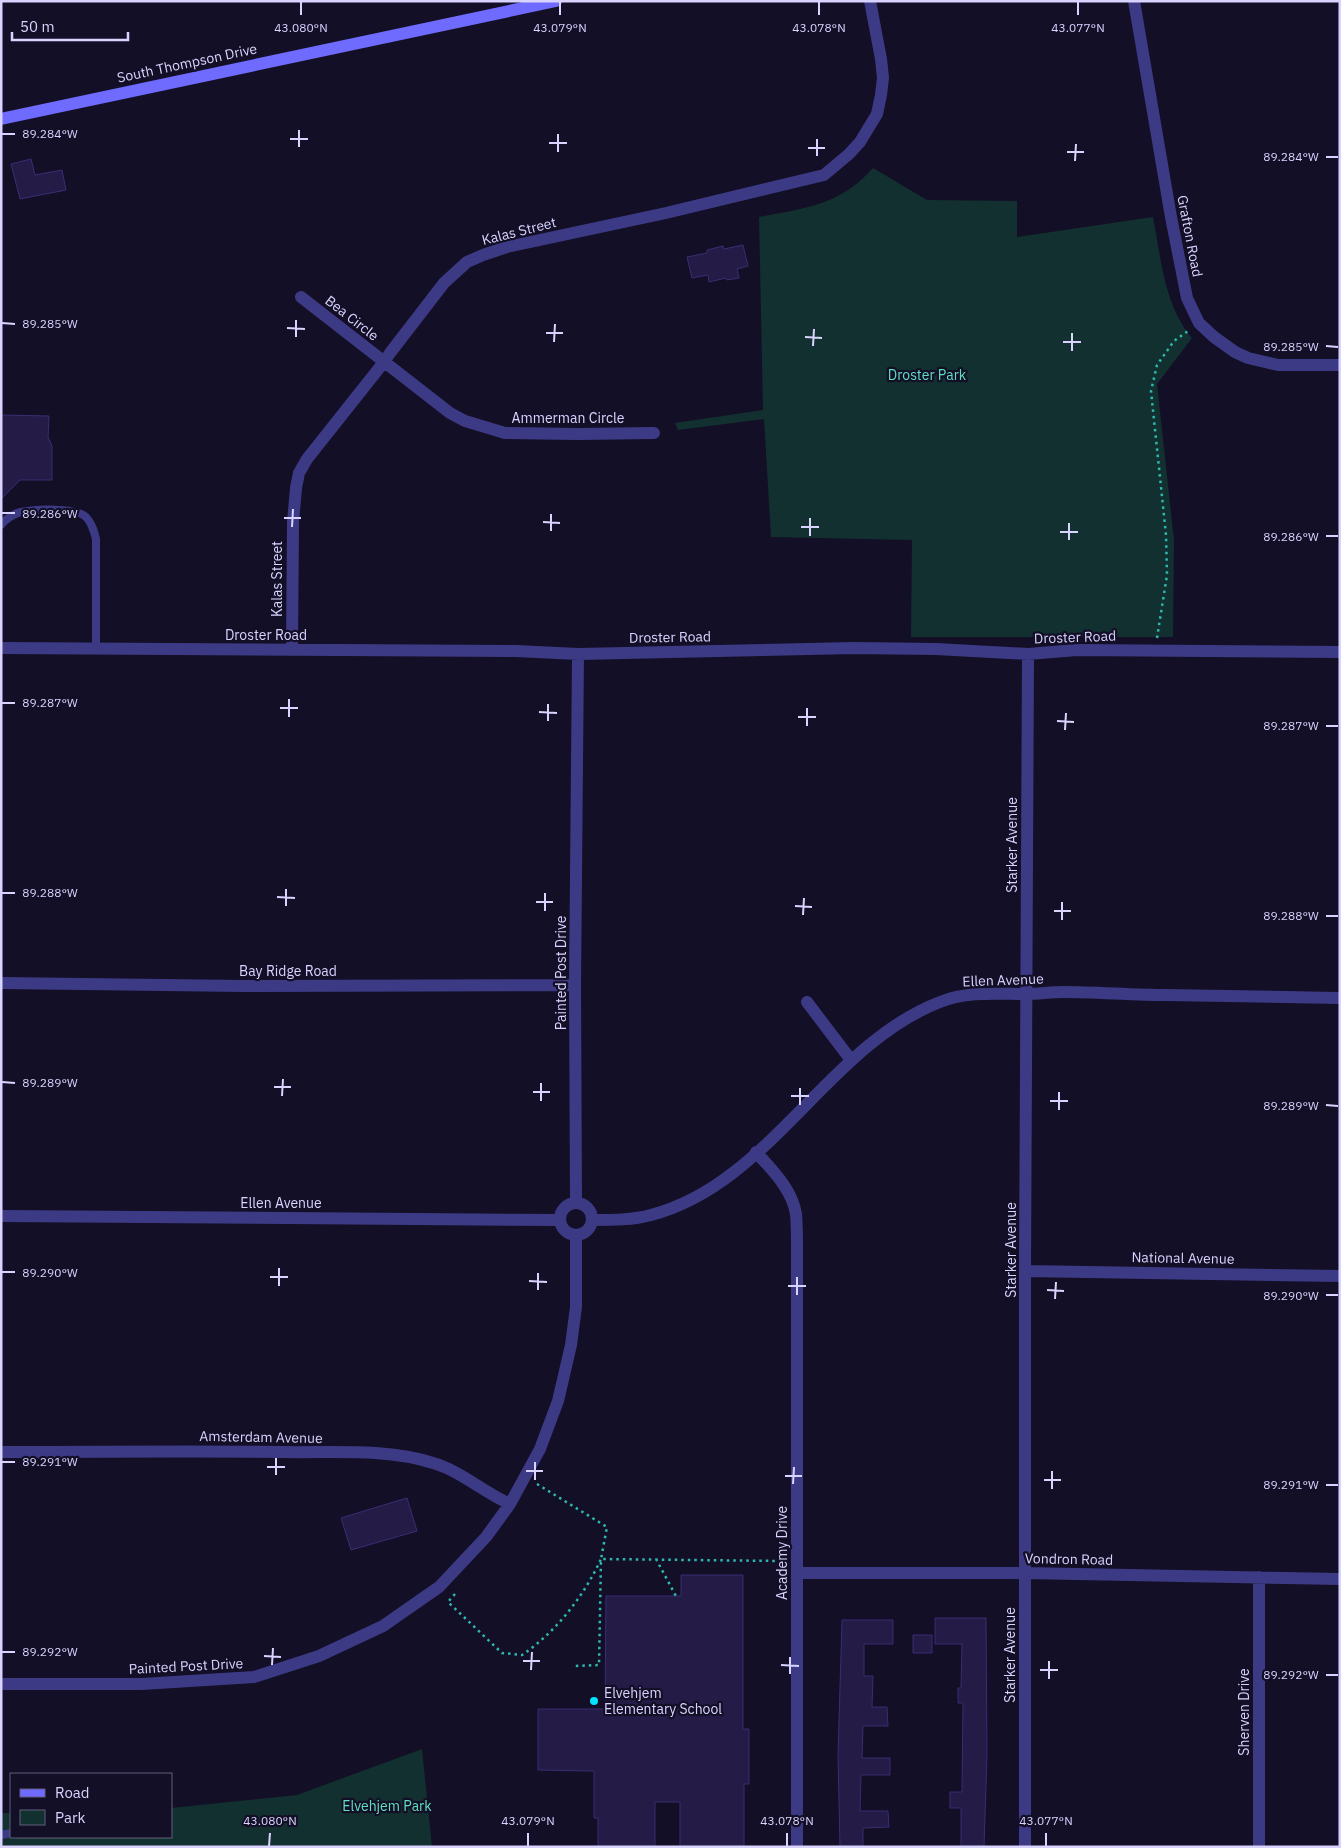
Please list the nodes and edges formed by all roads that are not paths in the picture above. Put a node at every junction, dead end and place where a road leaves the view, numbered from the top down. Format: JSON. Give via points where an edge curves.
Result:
{"nodes":[{"id":1,"x":556,"y":1,"type":"edge"},
{"id":2,"x":870,"y":1,"type":"edge"},
{"id":3,"x":1134,"y":1,"type":"edge"},
{"id":4,"x":1,"y":119,"type":"edge"},
{"id":5,"x":301,"y":297,"type":"dead end"},
{"id":6,"x":384,"y":362,"type":"junction"},
{"id":7,"x":1340,"y":365,"type":"edge"},
{"id":8,"x":654,"y":433,"type":"dead end"},
{"id":9,"x":1,"y":525,"type":"edge"},
{"id":10,"x":1,"y":648,"type":"edge"},
{"id":11,"x":96,"y":649,"type":"junction"},
{"id":12,"x":292,"y":650,"type":"junction"},
{"id":13,"x":1340,"y":652,"type":"edge"},
{"id":14,"x":578,"y":654,"type":"junction"},
{"id":15,"x":1028,"y":654,"type":"junction"},
{"id":16,"x":1,"y":983,"type":"edge"},
{"id":17,"x":575,"y":985,"type":"junction"},
{"id":18,"x":1026,"y":994,"type":"junction"},
{"id":19,"x":1340,"y":998,"type":"edge"},
{"id":20,"x":807,"y":1002,"type":"dead end"},
{"id":21,"x":851,"y":1060,"type":"junction"},
{"id":22,"x":756,"y":1152,"type":"junction"},
{"id":23,"x":576,"y":1203,"type":"junction"},
{"id":24,"x":1,"y":1216,"type":"edge"},
{"id":25,"x":560,"y":1220,"type":"junction"},
{"id":26,"x":593,"y":1220,"type":"junction"},
{"id":27,"x":576,"y":1236,"type":"junction"},
{"id":28,"x":1025,"y":1271,"type":"junction"},
{"id":29,"x":1340,"y":1276,"type":"edge"},
{"id":30,"x":1,"y":1452,"type":"edge"},
{"id":31,"x":510,"y":1504,"type":"junction"},
{"id":32,"x":797,"y":1572,"type":"junction"},
{"id":33,"x":1025,"y":1574,"type":"junction"},
{"id":34,"x":1259,"y":1577,"type":"junction"},
{"id":35,"x":1340,"y":1578,"type":"edge"},
{"id":36,"x":1,"y":1684,"type":"edge"},
{"id":37,"x":797,"y":1847,"type":"edge"},
{"id":38,"x":1025,"y":1847,"type":"edge"},
{"id":39,"x":1259,"y":1847,"type":"edge"}],
"edges":[{"from":1,"to":4,"type":"street","name":"South Thompson Drive"},
{"from":2,"to":6,"type":"street","name":"Kalas Street","via":[[883,78],[877,114],[860,142],[824,175],[483,255],[467,262],[444,283]]},
{"from":3,"to":7,"type":"street","name":"Grafton Road","via":[[1187,298],[1199,323],[1214,337],[1248,358],[1278,364]]},
{"from":5,"to":6,"type":"street","name":"Bea Circle"},
{"from":6,"to":8,"type":"street","name":"Ammerman Circle","via":[[450,413],[482,428],[505,433]]},
{"from":6,"to":12,"type":"street","name":"Kalas Street","via":[[299,474],[293,522]]},
{"from":9,"to":11,"type":"lane","via":[[20,513],[72,511],[91,523],[96,539]]},
{"from":10,"to":11,"type":"street","name":"Droster Road"},
{"from":11,"to":12,"type":"street","name":"Droster Road"},
{"from":12,"to":14,"type":"street","name":"Droster Road"},
{"from":13,"to":15,"type":"street","name":"Droster Road","via":[[1077,650]]},
{"from":14,"to":15,"type":"street","name":"Droster Road","via":[[854,648]]},
{"from":14,"to":17,"type":"street","name":"Painted Post Drive"},
{"from":15,"to":18,"type":"street","name":"Starker Avenue"},
{"from":16,"to":17,"type":"street","name":"Bay Ridge Road"},
{"from":17,"to":23,"type":"street","name":"Painted Post Drive"},
{"from":18,"to":19,"type":"street","name":"Ellen Avenue"},
{"from":18,"to":21,"type":"street","name":"Ellen Avenue","via":[[997,993],[941,1001],[887,1030]]},
{"from":18,"to":28,"type":"street","name":"Starker Avenue"},
{"from":20,"to":21,"type":"street"},
{"from":21,"to":22,"type":"street","name":"Ellen Avenue"},
{"from":22,"to":26,"type":"street","name":"Ellen Avenue","via":[[722,1181],[674,1207],[650,1215]]},
{"from":22,"to":32,"type":"street","name":"Academy Drive","via":[[787,1191],[796,1213]]},
{"from":23,"to":25,"type":"street","via":[[566,1206]]},
{"from":23,"to":26,"type":"street","via":[[586,1207]]},
{"from":24,"to":25,"type":"street","name":"Ellen Avenue"},
{"from":25,"to":27,"type":"street","via":[[563,1229]]},
{"from":26,"to":27,"type":"street","via":[[585,1233]]},
{"from":27,"to":31,"type":"street","name":"Painted Post Drive","via":[[576,1307],[558,1401],[540,1449]]},
{"from":28,"to":29,"type":"street","name":"National Avenue"},
{"from":28,"to":33,"type":"street","name":"Starker Avenue"},
{"from":30,"to":31,"type":"street","name":"Amsterdam Avenue","via":[[203,1451],[402,1455],[434,1463]]},
{"from":31,"to":36,"type":"street","name":"Painted Post Drive","via":[[486,1537],[439,1587],[383,1626],[319,1656],[254,1677],[142,1684]]},
{"from":32,"to":33,"type":"street","name":"Vondron Road"},
{"from":32,"to":37,"type":"street","name":"Academy Drive"},
{"from":33,"to":34,"type":"street","name":"Vondron Road"},
{"from":33,"to":38,"type":"street","name":"Starker Avenue"},
{"from":34,"to":35,"type":"street","name":"Vondron Road"},
{"from":34,"to":39,"type":"street","name":"Sherven Drive"}]}
